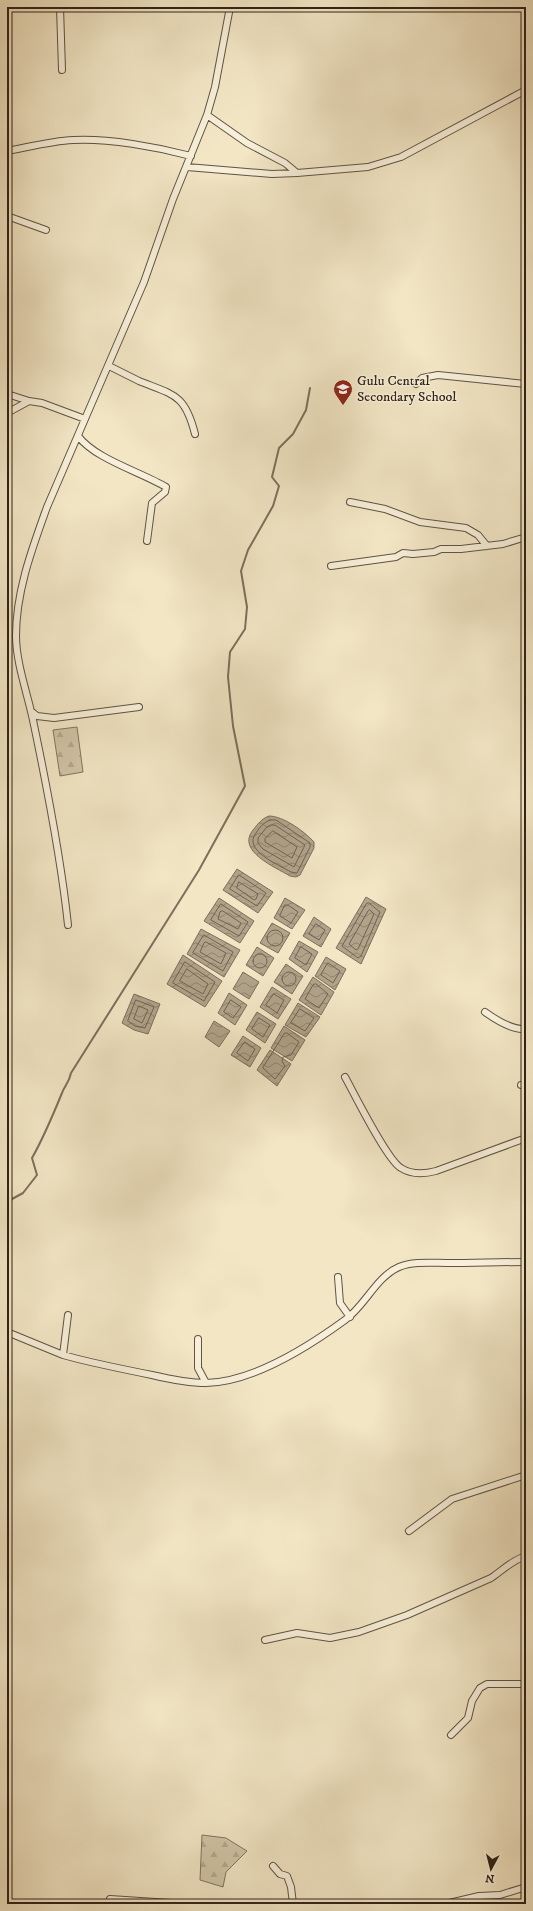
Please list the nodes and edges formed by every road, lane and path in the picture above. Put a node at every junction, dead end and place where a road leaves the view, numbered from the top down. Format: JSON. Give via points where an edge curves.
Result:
{"nodes":[{"id":1,"x":60,"y":7,"type":"edge"},
{"id":2,"x":230,"y":7,"type":"edge"},
{"id":3,"x":62,"y":70,"type":"dead end"},
{"id":4,"x":526,"y":90,"type":"edge"},
{"id":5,"x":206,"y":115,"type":"junction"},
{"id":6,"x":7,"y":152,"type":"edge"},
{"id":7,"x":191,"y":156,"type":"junction"},
{"id":8,"x":187,"y":167,"type":"junction"},
{"id":9,"x":297,"y":174,"type":"junction"},
{"id":10,"x":7,"y":216,"type":"edge"},
{"id":11,"x":46,"y":230,"type":"dead end"},
{"id":12,"x":109,"y":366,"type":"junction"},
{"id":13,"x":416,"y":384,"type":"dead end"},
{"id":14,"x":526,"y":384,"type":"edge"},
{"id":15,"x":7,"y":394,"type":"edge"},
{"id":16,"x":29,"y":401,"type":"junction"},
{"id":17,"x":7,"y":413,"type":"edge"},
{"id":18,"x":85,"y":418,"type":"junction"},
{"id":19,"x":195,"y":434,"type":"dead end"},
{"id":20,"x":78,"y":436,"type":"junction"},
{"id":21,"x":350,"y":502,"type":"dead end"},
{"id":22,"x":526,"y":537,"type":"edge"},
{"id":23,"x":147,"y":541,"type":"dead end"},
{"id":24,"x":487,"y":546,"type":"junction"},
{"id":25,"x":331,"y":566,"type":"dead end"},
{"id":26,"x":139,"y":707,"type":"dead end"},
{"id":27,"x":31,"y":711,"type":"junction"},
{"id":28,"x":68,"y":925,"type":"dead end"},
{"id":29,"x":485,"y":1012,"type":"dead end"},
{"id":30,"x":526,"y":1029,"type":"edge"},
{"id":31,"x":345,"y":1077,"type":"dead end"},
{"id":32,"x":526,"y":1138,"type":"edge"},
{"id":33,"x":526,"y":1262,"type":"edge"},
{"id":34,"x":338,"y":1277,"type":"dead end"},
{"id":35,"x":68,"y":1315,"type":"dead end"},
{"id":36,"x":350,"y":1317,"type":"junction"},
{"id":37,"x":7,"y":1332,"type":"edge"},
{"id":38,"x":198,"y":1339,"type":"dead end"},
{"id":39,"x":63,"y":1356,"type":"junction"},
{"id":40,"x":206,"y":1383,"type":"junction"},
{"id":41,"x":526,"y":1476,"type":"edge"},
{"id":42,"x":409,"y":1531,"type":"dead end"},
{"id":43,"x":526,"y":1556,"type":"edge"},
{"id":44,"x":265,"y":1640,"type":"dead end"},
{"id":45,"x":526,"y":1684,"type":"edge"},
{"id":46,"x":452,"y":1735,"type":"dead end"},
{"id":47,"x":273,"y":1866,"type":"dead end"},
{"id":48,"x":526,"y":1887,"type":"edge"},
{"id":49,"x":110,"y":1899,"type":"dead end"},
{"id":50,"x":186,"y":1904,"type":"edge"},
{"id":51,"x":293,"y":1904,"type":"edge"},
{"id":52,"x":445,"y":1904,"type":"edge"}],
"edges":[{"from":1,"to":3,"type":"street"},
{"from":2,"to":5,"type":"street","via":[[215,87]]},
{"from":4,"to":9,"type":"street","via":[[401,157],[368,167]]},
{"from":5,"to":7,"type":"street"},
{"from":5,"to":9,"type":"street","via":[[247,143],[285,163]]},
{"from":6,"to":7,"type":"street","via":[[55,142],[88,140],[141,146]]},
{"from":7,"to":8,"type":"street"},
{"from":8,"to":9,"type":"street"},
{"from":8,"to":12,"type":"street"},
{"from":10,"to":11,"type":"street"},
{"from":12,"to":18,"type":"street"},
{"from":12,"to":19,"type":"street","via":[[176,397],[187,409]]},
{"from":13,"to":14,"type":"street","via":[[422,378],[443,375]]},
{"from":15,"to":16,"type":"street"},
{"from":16,"to":17,"type":"street"},
{"from":16,"to":18,"type":"street"},
{"from":18,"to":20,"type":"street"},
{"from":20,"to":23,"type":"street","via":[[98,453],[166,487],[165,492],[152,503]]},
{"from":20,"to":27,"type":"street","via":[[34,542],[21,593],[16,637]]},
{"from":21,"to":24,"type":"street","via":[[385,509],[420,522],[466,528],[478,535]]},
{"from":22,"to":24,"type":"street","via":[[522,540]]},
{"from":24,"to":25,"type":"street","via":[[402,553],[393,557]]},
{"from":26,"to":27,"type":"street","via":[[54,718],[37,716]]},
{"from":27,"to":28,"type":"street","via":[[53,816]]},
{"from":29,"to":30,"type":"street","via":[[514,1028]]},
{"from":31,"to":32,"type":"street","via":[[390,1155],[399,1168],[407,1172],[426,1174]]},
{"from":33,"to":36,"type":"street","via":[[433,1263],[399,1267],[379,1283]]},
{"from":34,"to":36,"type":"street","via":[[340,1303]]},
{"from":35,"to":39,"type":"street"},
{"from":36,"to":40,"type":"street","via":[[263,1368],[245,1376]]},
{"from":37,"to":39,"type":"street"},
{"from":38,"to":40,"type":"street","via":[[198,1368]]},
{"from":39,"to":40,"type":"street","via":[[168,1379]]},
{"from":41,"to":42,"type":"street","via":[[452,1499]]},
{"from":43,"to":44,"type":"street","via":[[512,1561],[491,1578],[384,1624],[330,1638],[302,1632]]},
{"from":45,"to":46,"type":"street","via":[[487,1684],[480,1688],[472,1701],[468,1718]]},
{"from":47,"to":51,"type":"street","via":[[280,1874],[287,1876]]},
{"from":48,"to":52,"type":"street","via":[[500,1896],[479,1896]]},
{"from":49,"to":50,"type":"street"}]}
